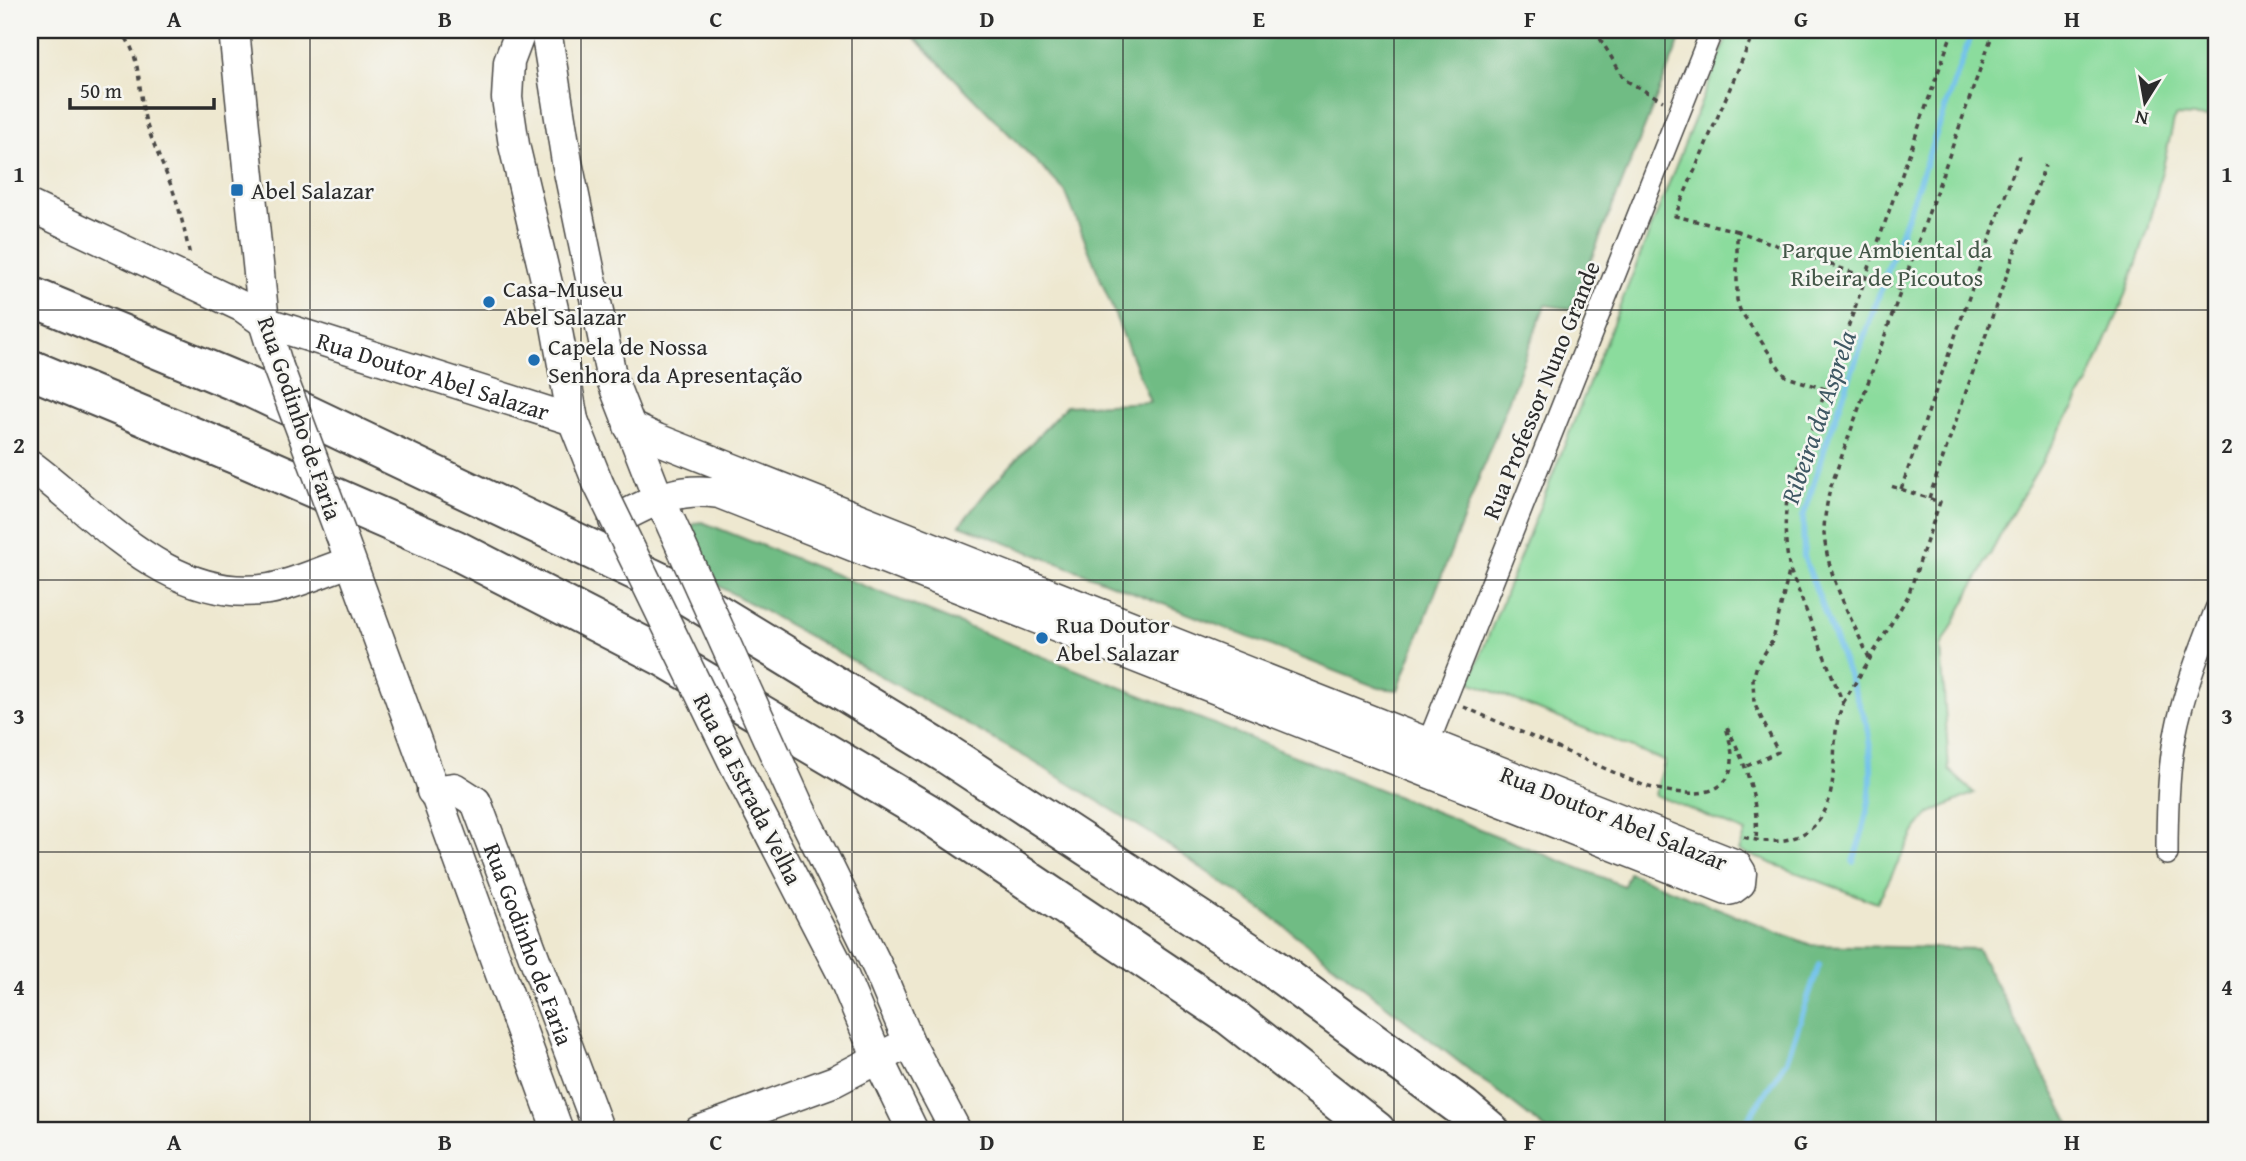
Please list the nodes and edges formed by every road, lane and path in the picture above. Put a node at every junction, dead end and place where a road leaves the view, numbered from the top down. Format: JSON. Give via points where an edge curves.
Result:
{"nodes":[{"id":1,"x":120,"y":30,"type":"edge"},
{"id":2,"x":234,"y":30,"type":"edge"},
{"id":3,"x":521,"y":30,"type":"edge"},
{"id":4,"x":546,"y":30,"type":"edge"},
{"id":5,"x":1595,"y":30,"type":"edge"},
{"id":6,"x":1712,"y":30,"type":"edge"},
{"id":7,"x":1755,"y":30,"type":"edge"},
{"id":8,"x":1953,"y":30,"type":"edge"},
{"id":9,"x":1994,"y":30,"type":"edge"},
{"id":10,"x":1681,"y":111,"type":"junction"},
{"id":11,"x":2020,"y":156,"type":"dead end"},
{"id":12,"x":2045,"y":165,"type":"dead end"},
{"id":13,"x":30,"y":206,"type":"edge"},
{"id":14,"x":1737,"y":231,"type":"junction"},
{"id":15,"x":1865,"y":277,"type":"junction"},
{"id":16,"x":185,"y":281,"type":"junction"},
{"id":17,"x":1901,"y":290,"type":"junction"},
{"id":18,"x":30,"y":296,"type":"edge"},
{"id":19,"x":597,"y":302,"type":"junction"},
{"id":20,"x":552,"y":309,"type":"junction"},
{"id":21,"x":264,"y":322,"type":"junction"},
{"id":22,"x":30,"y":369,"type":"edge"},
{"id":23,"x":1825,"y":389,"type":"junction"},
{"id":24,"x":573,"y":420,"type":"junction"},
{"id":25,"x":629,"y":426,"type":"junction"},
{"id":26,"x":30,"y":465,"type":"edge"},
{"id":27,"x":1888,"y":485,"type":"dead end"},
{"id":28,"x":1901,"y":489,"type":"junction"},
{"id":29,"x":1929,"y":498,"type":"junction"},
{"id":30,"x":657,"y":508,"type":"junction"},
{"id":31,"x":614,"y":521,"type":"junction"},
{"id":32,"x":345,"y":549,"type":"junction"},
{"id":33,"x":1790,"y":570,"type":"junction"},
{"id":34,"x":2216,"y":609,"type":"edge"},
{"id":35,"x":1870,"y":658,"type":"junction"},
{"id":36,"x":1446,"y":699,"type":"junction"},
{"id":37,"x":1843,"y":703,"type":"junction"},
{"id":38,"x":1423,"y":757,"type":"junction"},
{"id":39,"x":1746,"y":767,"type":"junction"},
{"id":40,"x":432,"y":791,"type":"junction"},
{"id":41,"x":1744,"y":837,"type":"dead end"},
{"id":42,"x":1756,"y":841,"type":"junction"},
{"id":43,"x":2167,"y":854,"type":"dead end"},
{"id":44,"x":909,"y":1042,"type":"junction"},
{"id":45,"x":878,"y":1059,"type":"junction"},
{"id":46,"x":558,"y":1131,"type":"edge"},
{"id":47,"x":599,"y":1131,"type":"edge"},
{"id":48,"x":699,"y":1131,"type":"edge"},
{"id":49,"x":913,"y":1131,"type":"edge"},
{"id":50,"x":956,"y":1131,"type":"edge"},
{"id":51,"x":1376,"y":1131,"type":"edge"},
{"id":52,"x":1490,"y":1131,"type":"edge"}],
"edges":[{"from":1,"to":16,"type":"path","via":[[133,51],[145,117],[185,234],[191,263]]},
{"from":2,"to":21,"type":"street","name":"Rua Godinho de Faria"},
{"from":3,"to":20,"type":"street","name":"Rua da Estrada Velha","via":[[509,62],[507,98]]},
{"from":4,"to":19,"type":"street","name":"Rua da Estrada Velha","via":[[567,162]]},
{"from":5,"to":10,"type":"path","via":[[1625,80]]},
{"from":6,"to":10,"type":"street","name":"Rua Professor Nuno Grande"},
{"from":7,"to":14,"type":"path","via":[[1675,216]]},
{"from":8,"to":15,"type":"path"},
{"from":9,"to":17,"type":"path"},
{"from":10,"to":36,"type":"street","name":"Rua Professor Nuno Grande"},
{"from":11,"to":28,"type":"path"},
{"from":12,"to":29,"type":"path"},
{"from":13,"to":16,"type":"street","name":"Rua Doutor Abel Salazar"},
{"from":14,"to":15,"type":"path"},
{"from":14,"to":23,"type":"path","via":[[1740,310],[1787,377]]},
{"from":15,"to":17,"type":"path"},
{"from":15,"to":23,"type":"path"},
{"from":16,"to":21,"type":"street","name":"Rua Doutor Abel Salazar","via":[[243,307]]},
{"from":17,"to":35,"type":"path","via":[[1830,489],[1825,521],[1836,583]]},
{"from":18,"to":52,"type":"highway","via":[[248,387],[683,593],[945,753],[1266,964]]},
{"from":19,"to":20,"type":"street"},
{"from":19,"to":25,"type":"street","name":"Rua da Estrada Velha","via":[[612,380]]},
{"from":20,"to":24,"type":"street","name":"Rua da Estrada Velha"},
{"from":21,"to":24,"type":"street","name":"Rua Doutor Abel Salazar"},
{"from":21,"to":32,"type":"street","name":"Rua Godinho de Faria","bridge":true},
{"from":22,"to":51,"type":"highway","via":[[454,549],[662,656],[926,812],[1230,1016]]},
{"from":23,"to":33,"type":"path","via":[[1787,500],[1785,547]]},
{"from":24,"to":31,"type":"street","name":"Rua da Estrada Velha","bridge":true},
{"from":25,"to":30,"type":"street","name":"Rua da Estrada Velha"},
{"from":25,"to":38,"type":"street","name":"Rua Doutor Abel Salazar"},
{"from":26,"to":32,"type":"street","via":[[134,549],[165,569],[212,588],[270,589]]},
{"from":27,"to":28,"type":"path"},
{"from":28,"to":29,"type":"path"},
{"from":29,"to":35,"type":"path","via":[[1940,502],[1908,596]]},
{"from":30,"to":31,"type":"street"},
{"from":30,"to":38,"type":"street","name":"Rua Doutor Abel Salazar","via":[[697,489],[719,493]]},
{"from":30,"to":44,"type":"street","name":"Rua da Estrada Velha","bridge":true,"via":[[878,968]]},
{"from":31,"to":45,"type":"street","name":"Rua da Estrada Velha","bridge":true,"via":[[842,973]]},
{"from":32,"to":40,"type":"street","name":"Rua Godinho de Faria"},
{"from":33,"to":37,"type":"path"},
{"from":33,"to":39,"type":"path","via":[[1773,640],[1753,679],[1754,703],[1778,752]]},
{"from":34,"to":43,"type":"street","via":[[2197,655],[2175,737]]},
{"from":35,"to":37,"type":"path"},
{"from":36,"to":38,"type":"street","name":"Rua Professor Nuno Grande"},
{"from":36,"to":39,"type":"path","via":[[1645,786],[1675,794],[1700,794],[1717,788],[1728,775],[1732,755],[1726,726]]},
{"from":37,"to":42,"type":"path","via":[[1830,793],[1819,821],[1807,833],[1783,841]]},
{"from":38,"to":38,"type":"street","name":"Rua Doutor Abel Salazar","via":[[1727,890],[1740,883],[1737,865]]},
{"from":39,"to":42,"type":"path","via":[[1758,820]]},
{"from":40,"to":46,"type":"street","name":"Rua Godinho de Faria"},
{"from":40,"to":47,"type":"street","name":"Rua Godinho de Faria","via":[[454,788],[476,802]]},
{"from":41,"to":42,"type":"path"},
{"from":44,"to":45,"type":"street"},
{"from":44,"to":50,"type":"street","name":"Rua da Estrada Velha"},
{"from":45,"to":48,"type":"street","via":[[835,1081]]},
{"from":45,"to":49,"type":"street","name":"Rua da Estrada Velha"}]}
